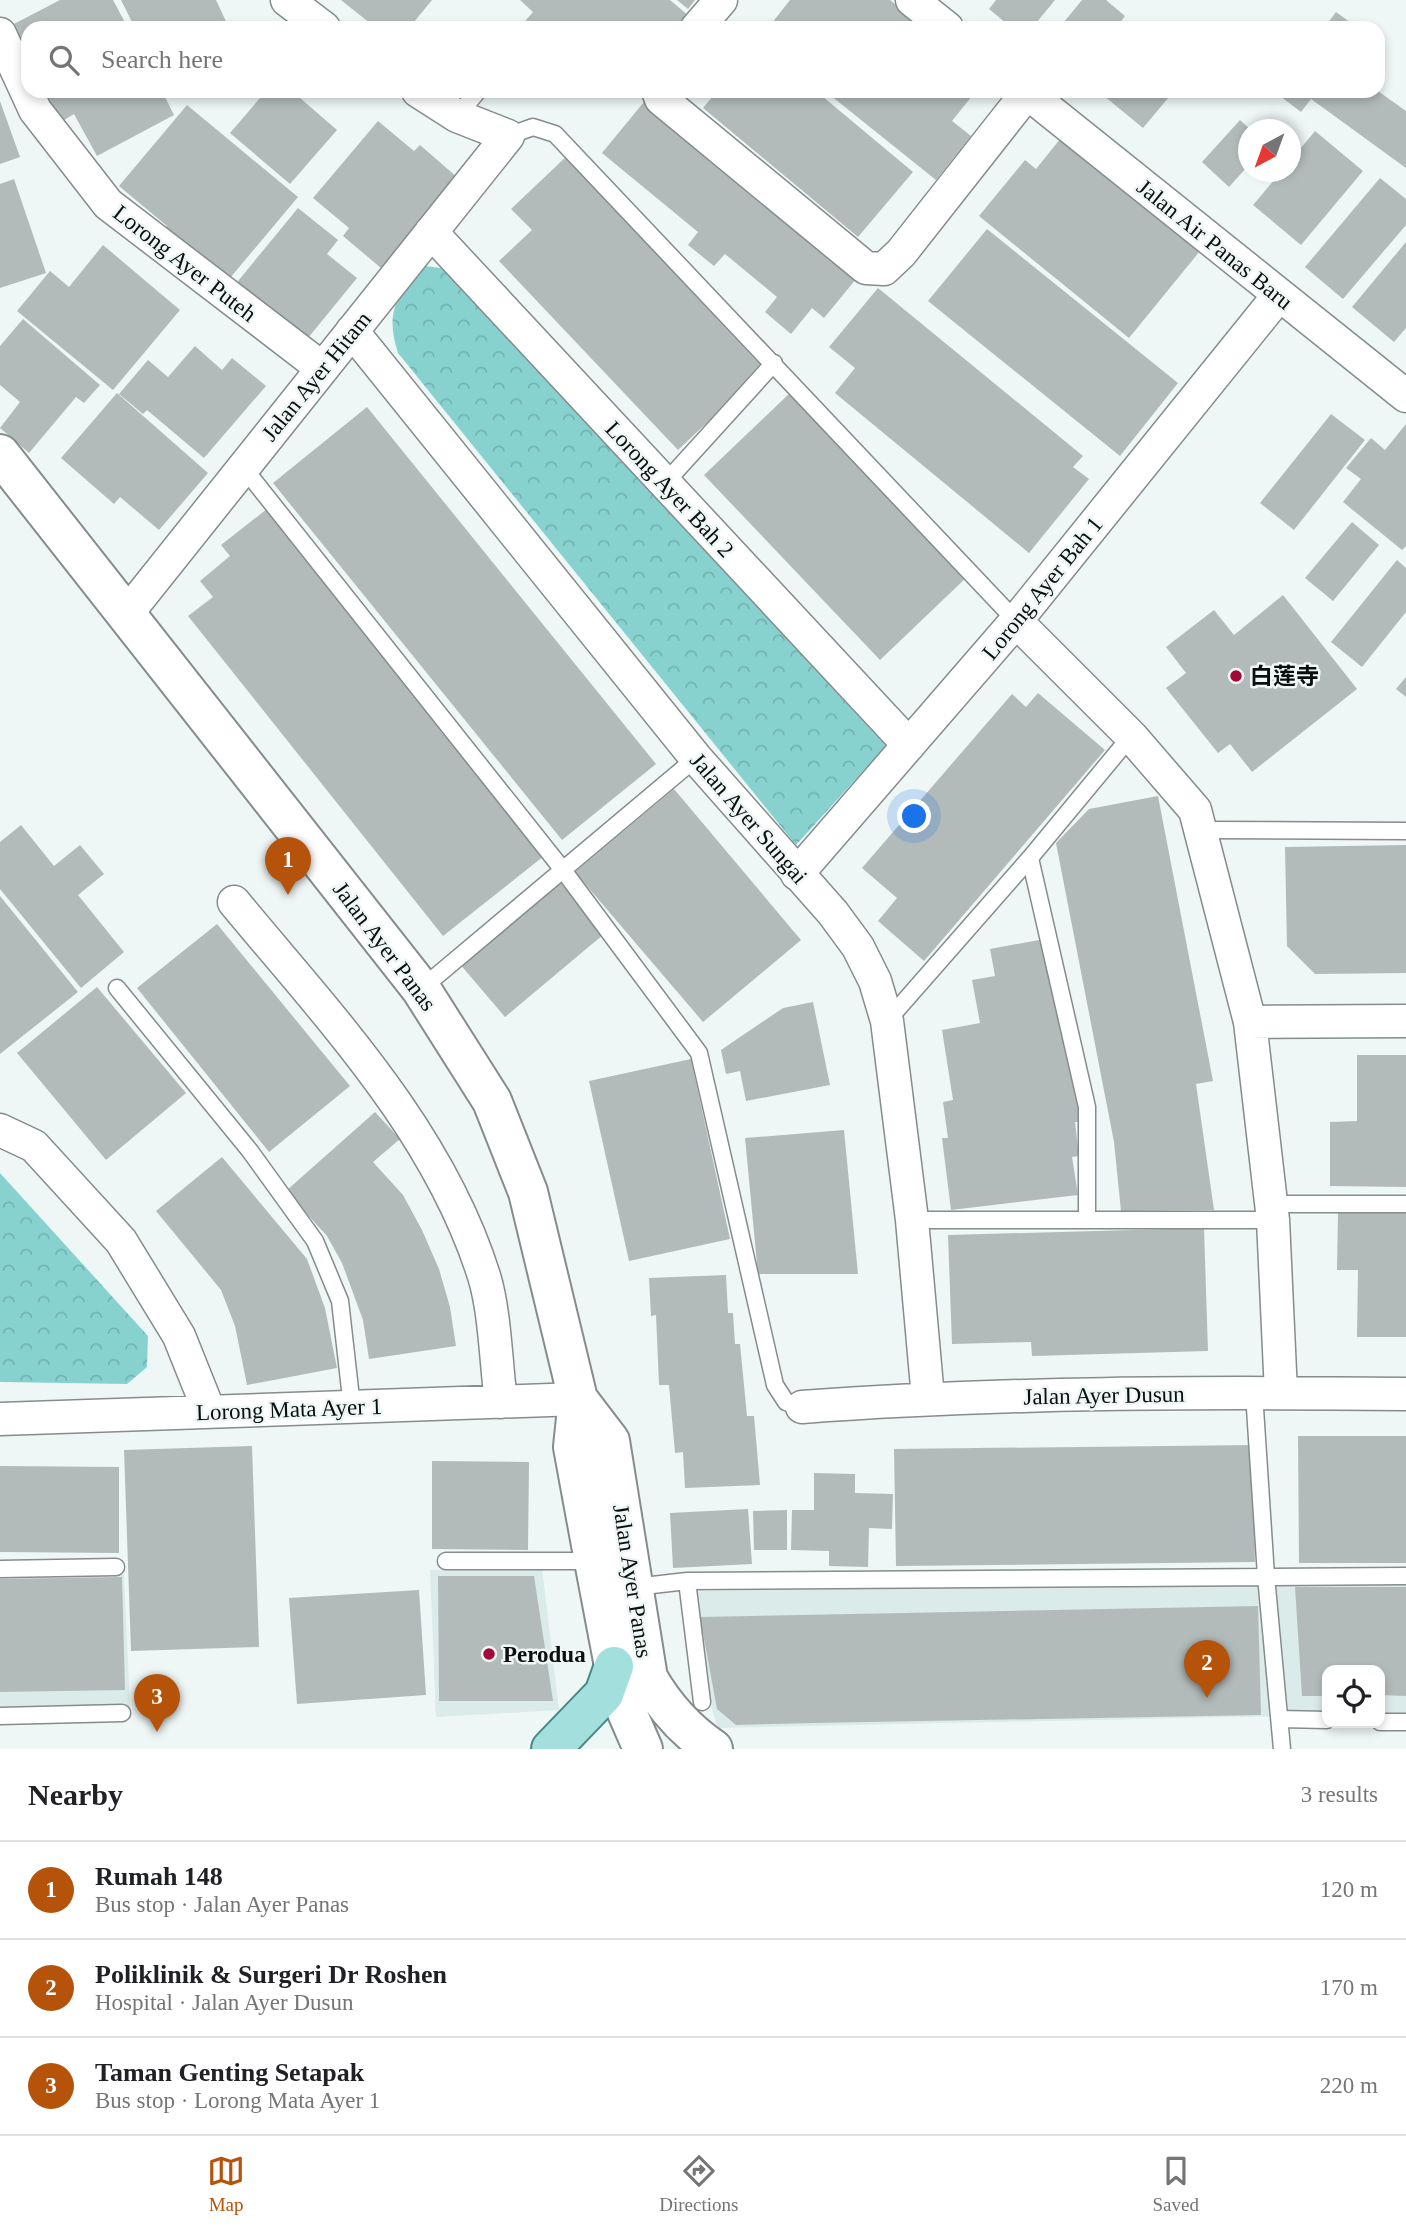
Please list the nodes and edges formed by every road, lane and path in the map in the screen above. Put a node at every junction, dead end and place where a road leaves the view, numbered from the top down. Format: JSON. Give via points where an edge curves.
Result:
{"nodes":[{"id":1,"x":287,"y":0,"type":"edge"},
{"id":2,"x":721,"y":0,"type":"edge"},
{"id":3,"x":912,"y":0,"type":"edge"},
{"id":4,"x":315,"y":21,"type":"edge"},
{"id":5,"x":703,"y":21,"type":"edge"},
{"id":6,"x":938,"y":21,"type":"edge"},
{"id":7,"x":0,"y":34,"type":"edge"},
{"id":8,"x":21,"y":80,"type":"edge"},
{"id":9,"x":29,"y":98,"type":"edge"},
{"id":10,"x":429,"y":98,"type":"edge"},
{"id":11,"x":472,"y":98,"type":"edge"},
{"id":12,"x":661,"y":98,"type":"edge"},
{"id":13,"x":1021,"y":98,"type":"edge"},
{"id":14,"x":1033,"y":98,"type":"edge"},
{"id":15,"x":457,"y":116,"type":"junction"},
{"id":16,"x":508,"y":136,"type":"junction"},
{"id":17,"x":431,"y":232,"type":"junction"},
{"id":18,"x":1279,"y":295,"type":"junction"},
{"id":19,"x":352,"y":331,"type":"junction"},
{"id":20,"x":774,"y":363,"type":"junction"},
{"id":21,"x":322,"y":368,"type":"junction"},
{"id":22,"x":1406,"y":396,"type":"edge"},
{"id":23,"x":0,"y":454,"type":"edge"},
{"id":24,"x":243,"y":467,"type":"junction"},
{"id":25,"x":665,"y":483,"type":"junction"},
{"id":26,"x":125,"y":616,"type":"junction"},
{"id":27,"x":1016,"y":621,"type":"junction"},
{"id":28,"x":1130,"y":736,"type":"junction"},
{"id":29,"x":909,"y":745,"type":"junction"},
{"id":30,"x":696,"y":758,"type":"junction"},
{"id":31,"x":1201,"y":830,"type":"junction"},
{"id":32,"x":1406,"y":831,"type":"edge"},
{"id":33,"x":1030,"y":858,"type":"junction"},
{"id":34,"x":563,"y":870,"type":"junction"},
{"id":35,"x":797,"y":874,"type":"junction"},
{"id":36,"x":234,"y":902,"type":"dead end"},
{"id":37,"x":117,"y":988,"type":"dead end"},
{"id":38,"x":421,"y":989,"type":"junction"},
{"id":39,"x":887,"y":1021,"type":"junction"},
{"id":40,"x":1406,"y":1021,"type":"edge"},
{"id":41,"x":1250,"y":1022,"type":"junction"},
{"id":42,"x":0,"y":1130,"type":"edge"},
{"id":43,"x":1406,"y":1204,"type":"edge"},
{"id":44,"x":1272,"y":1212,"type":"junction"},
{"id":45,"x":912,"y":1220,"type":"junction"},
{"id":46,"x":1087,"y":1220,"type":"junction"},
{"id":47,"x":1267,"y":1393,"type":"junction"},
{"id":48,"x":1406,"y":1394,"type":"edge"},
{"id":49,"x":928,"y":1398,"type":"junction"},
{"id":50,"x":578,"y":1399,"type":"junction"},
{"id":51,"x":501,"y":1402,"type":"junction"},
{"id":52,"x":352,"y":1407,"type":"junction"},
{"id":53,"x":802,"y":1407,"type":"joint"},
{"id":54,"x":209,"y":1411,"type":"junction"},
{"id":55,"x":0,"y":1419,"type":"edge"},
{"id":56,"x":446,"y":1561,"type":"dead end"},
{"id":57,"x":594,"y":1561,"type":"junction"},
{"id":58,"x":116,"y":1567,"type":"dead end"},
{"id":59,"x":0,"y":1569,"type":"edge"},
{"id":60,"x":1266,"y":1576,"type":"junction"},
{"id":61,"x":1406,"y":1576,"type":"edge"},
{"id":62,"x":687,"y":1581,"type":"junction"},
{"id":63,"x":635,"y":1587,"type":"junction"},
{"id":64,"x":614,"y":1666,"type":"junction"},
{"id":65,"x":702,"y":1702,"type":"dead end"},
{"id":66,"x":122,"y":1713,"type":"dead end"},
{"id":67,"x":0,"y":1716,"type":"edge"},
{"id":68,"x":1280,"y":1719,"type":"junction"},
{"id":69,"x":1322,"y":1720,"type":"edge"},
{"id":70,"x":1385,"y":1722,"type":"edge"},
{"id":71,"x":1406,"y":1722,"type":"edge"},
{"id":72,"x":551,"y":1749,"type":"edge"},
{"id":73,"x":643,"y":1749,"type":"edge"},
{"id":74,"x":713,"y":1749,"type":"edge"},
{"id":75,"x":1283,"y":1749,"type":"edge"}],
"edges":[{"from":1,"to":4,"type":"street"},
{"from":2,"to":5,"type":"street"},
{"from":3,"to":6,"type":"street"},
{"from":7,"to":8,"type":"street","name":"Lorong Ayer Puteh"},
{"from":9,"to":21,"type":"street","name":"Lorong Ayer Puteh","via":[[108,204]]},
{"from":10,"to":15,"type":"street"},
{"from":11,"to":15,"type":"lane"},
{"from":12,"to":13,"type":"street","via":[[866,268],[884,269]]},
{"from":14,"to":18,"type":"street","name":"Jalan Air Panas Baru"},
{"from":15,"to":16,"type":"street"},
{"from":16,"to":17,"type":"street","name":"Jalan Ayer Hitam"},
{"from":16,"to":20,"type":"lane","via":[[533,127],[555,134]]},
{"from":17,"to":19,"type":"street","name":"Jalan Ayer Hitam"},
{"from":17,"to":25,"type":"street","name":"Lorong Ayer Bah 2"},
{"from":18,"to":22,"type":"street","name":"Jalan Air Panas Baru"},
{"from":18,"to":27,"type":"street","name":"Lorong Ayer Bah 1"},
{"from":19,"to":21,"type":"street","name":"Jalan Ayer Hitam"},
{"from":19,"to":30,"type":"street","name":"Jalan Ayer Sungai"},
{"from":20,"to":25,"type":"lane"},
{"from":20,"to":27,"type":"lane"},
{"from":21,"to":24,"type":"street","name":"Jalan Ayer Hitam"},
{"from":23,"to":26,"type":"street","name":"Jalan Ayer Panas"},
{"from":24,"to":26,"type":"street","name":"Jalan Ayer Hitam"},
{"from":24,"to":34,"type":"lane"},
{"from":25,"to":29,"type":"street","name":"Lorong Ayer Bah 2"},
{"from":26,"to":38,"type":"street","name":"Jalan Ayer Panas"},
{"from":27,"to":28,"type":"street"},
{"from":27,"to":29,"type":"street","name":"Lorong Ayer Bah 1"},
{"from":28,"to":31,"type":"street","via":[[1195,810]]},
{"from":28,"to":33,"type":"lane"},
{"from":29,"to":35,"type":"street","name":"Lorong Ayer Bah 1"},
{"from":30,"to":34,"type":"lane"},
{"from":30,"to":35,"type":"street","name":"Jalan Ayer Sungai"},
{"from":31,"to":32,"type":"lane"},
{"from":31,"to":41,"type":"street"},
{"from":33,"to":39,"type":"lane"},
{"from":33,"to":46,"type":"lane","via":[[1087,1107]]},
{"from":34,"to":38,"type":"lane"},
{"from":34,"to":53,"type":"lane","via":[[699,1053],[775,1385],[786,1402]]},
{"from":35,"to":39,"type":"street","name":"Jalan Ayer Sungai","via":[[858,947]]},
{"from":36,"to":51,"type":"street","via":[[342,1032],[441,1172],[485,1279]]},
{"from":37,"to":52,"type":"lane","via":[[250,1151],[315,1241],[340,1301]]},
{"from":38,"to":50,"type":"street","name":"Jalan Ayer Panas","via":[[492,1101],[528,1192]]},
{"from":39,"to":45,"type":"street","name":"Jalan Ayer Sungai"},
{"from":40,"to":41,"type":"street"},
{"from":41,"to":44,"type":"street"},
{"from":42,"to":54,"type":"street","via":[[34,1146],[121,1241],[179,1336]]},
{"from":43,"to":44,"type":"lane"},
{"from":44,"to":46,"type":"lane"},
{"from":44,"to":47,"type":"street"},
{"from":45,"to":46,"type":"lane"},
{"from":45,"to":49,"type":"street","name":"Jalan Ayer Sungai"},
{"from":47,"to":48,"type":"street","name":"Jalan Ayer Dusun"},
{"from":47,"to":49,"type":"street","name":"Jalan Ayer Dusun"},
{"from":47,"to":60,"type":"lane"},
{"from":49,"to":53,"type":"street","name":"Jalan Ayer Dusun"},
{"from":50,"to":51,"type":"street","name":"Lorong Mata Ayer 1"},
{"from":50,"to":57,"type":"street","name":"Jalan Ayer Panas","via":[[573,1447]]},
{"from":50,"to":63,"type":"street","name":"Jalan Ayer Panas","via":[[610,1441]]},
{"from":51,"to":52,"type":"street","name":"Lorong Mata Ayer 1"},
{"from":52,"to":54,"type":"street","name":"Lorong Mata Ayer 1"},
{"from":54,"to":55,"type":"street","name":"Lorong Mata Ayer 1"},
{"from":56,"to":57,"type":"lane"},
{"from":57,"to":64,"type":"street","name":"Jalan Ayer Panas"},
{"from":58,"to":59,"type":"lane"},
{"from":60,"to":61,"type":"lane"},
{"from":60,"to":62,"type":"lane"},
{"from":60,"to":68,"type":"lane"},
{"from":62,"to":63,"type":"lane"},
{"from":62,"to":65,"type":"lane"},
{"from":63,"to":74,"type":"street","name":"Jalan Ayer Panas","via":[[648,1678],[678,1720]]},
{"from":64,"to":72,"type":"main road","via":[[604,1694]]},
{"from":64,"to":73,"type":"street","name":"Jalan Ayer Panas"},
{"from":66,"to":67,"type":"lane"},
{"from":68,"to":69,"type":"lane"},
{"from":68,"to":75,"type":"lane"},
{"from":70,"to":71,"type":"lane"}]}
